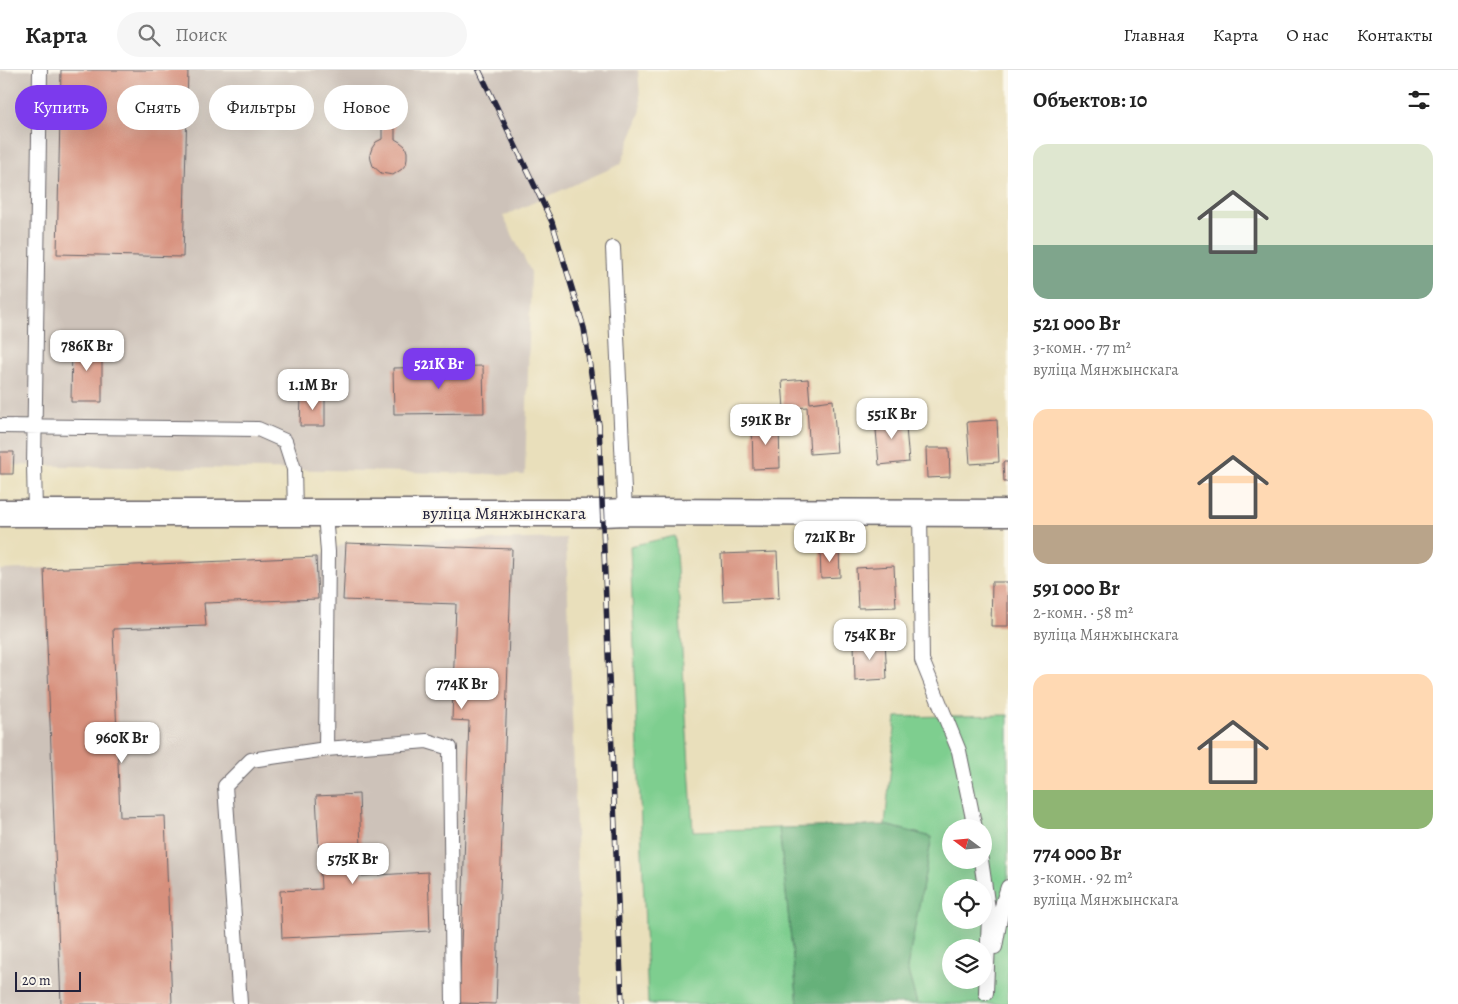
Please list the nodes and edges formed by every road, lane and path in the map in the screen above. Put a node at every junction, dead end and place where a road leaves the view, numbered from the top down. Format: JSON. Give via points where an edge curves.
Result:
{"nodes":[{"id":1,"x":40,"y":70,"type":"edge"},
{"id":2,"x":612,"y":248,"type":"dead end"},
{"id":3,"x":0,"y":426,"type":"edge"},
{"id":4,"x":34,"y":426,"type":"junction"},
{"id":5,"x":0,"y":512,"type":"edge"},
{"id":6,"x":35,"y":512,"type":"junction"},
{"id":7,"x":625,"y":512,"type":"junction"},
{"id":8,"x":920,"y":513,"type":"junction"},
{"id":9,"x":1008,"y":513,"type":"edge"},
{"id":10,"x":296,"y":514,"type":"junction"},
{"id":11,"x":325,"y":514,"type":"junction"},
{"id":12,"x":326,"y":749,"type":"junction"},
{"id":13,"x":973,"y":819,"type":"edge"},
{"id":14,"x":982,"y":869,"type":"edge"},
{"id":15,"x":1008,"y":887,"type":"edge"},
{"id":16,"x":984,"y":999,"type":"edge"},
{"id":17,"x":240,"y":1004,"type":"edge"},
{"id":18,"x":453,"y":1004,"type":"edge"}],
"edges":[{"from":1,"to":4,"type":"lane"},
{"from":2,"to":7,"type":"lane"},
{"from":3,"to":4,"type":"lane"},
{"from":4,"to":6,"type":"lane"},
{"from":4,"to":10,"type":"lane","via":[[258,429],[285,441],[294,469]]},
{"from":5,"to":6,"type":"street","name":"вуліца Мянжынскага"},
{"from":6,"to":10,"type":"street","name":"вуліца Мянжынскага"},
{"from":7,"to":8,"type":"street","name":"вуліца Мянжынскага"},
{"from":7,"to":11,"type":"street","name":"вуліца Мянжынскага"},
{"from":8,"to":9,"type":"street","name":"вуліца Мянжынскага"},
{"from":8,"to":13,"type":"lane","via":[[922,660],[959,751]]},
{"from":10,"to":11,"type":"street","name":"вуліца Мянжынскага"},
{"from":11,"to":12,"type":"lane","via":[[328,552]]},
{"from":12,"to":17,"type":"lane","via":[[252,760],[226,786]]},
{"from":12,"to":18,"type":"lane","via":[[427,741],[450,748]]},
{"from":14,"to":16,"type":"lane","via":[[989,916]]},
{"from":15,"to":16,"type":"lane"}]}
